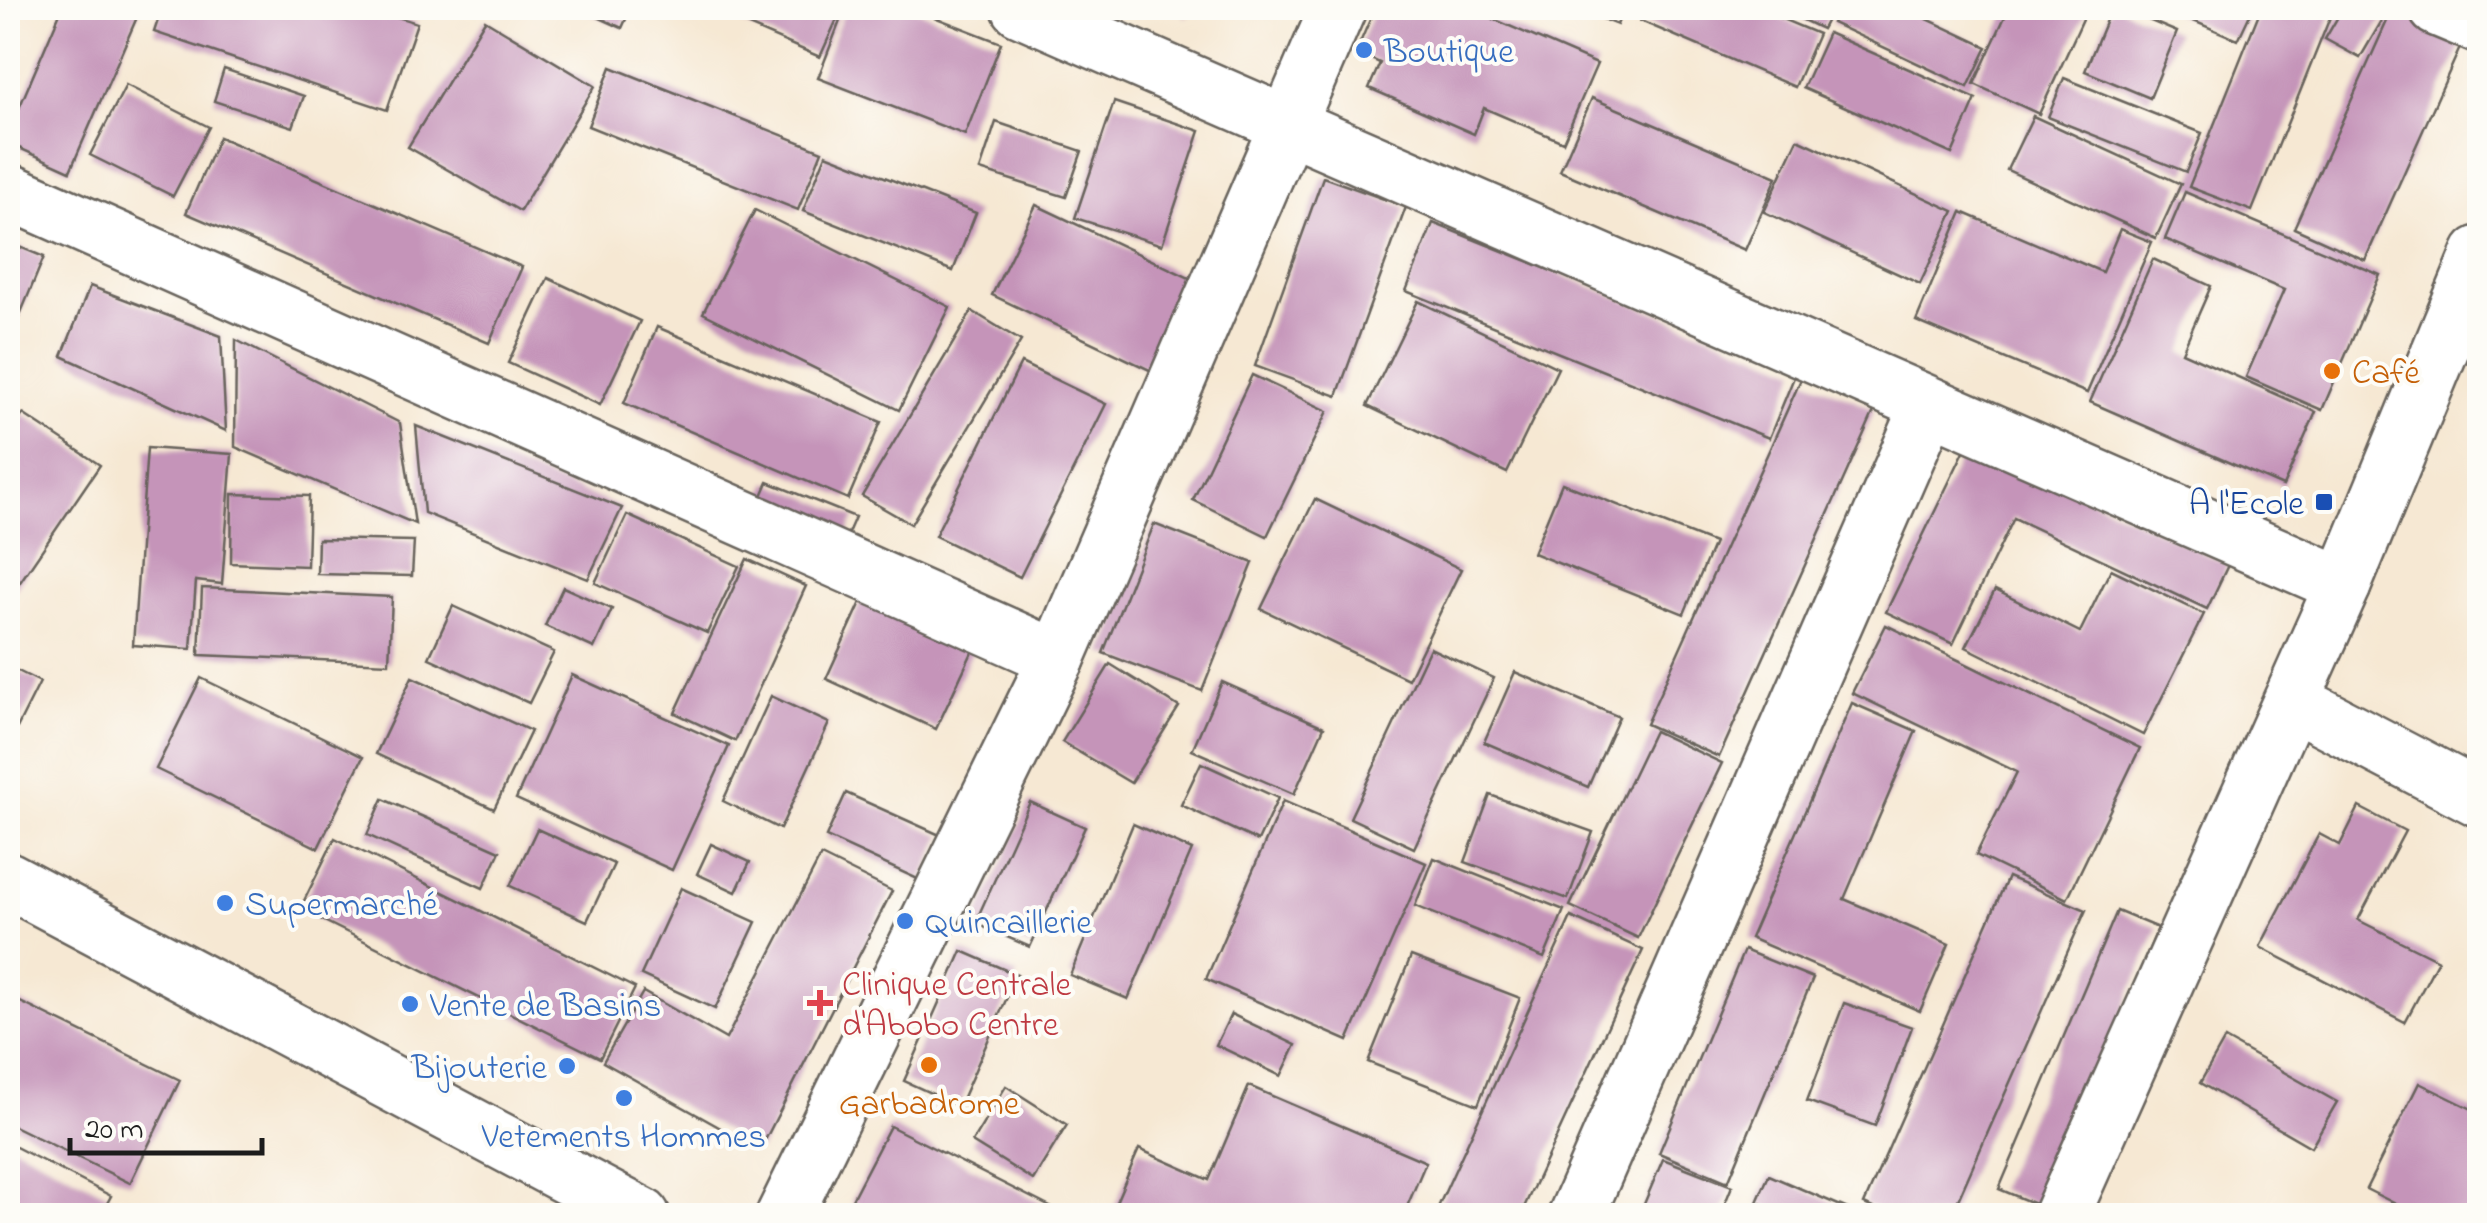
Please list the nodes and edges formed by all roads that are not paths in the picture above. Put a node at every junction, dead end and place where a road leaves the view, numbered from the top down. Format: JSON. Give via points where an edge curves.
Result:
{"nodes":[{"id":1,"x":1020,"y":8,"type":"edge"},
{"id":2,"x":1338,"y":8,"type":"edge"},
{"id":3,"x":2438,"y":8,"type":"edge"},
{"id":4,"x":2480,"y":26,"type":"edge"},
{"id":5,"x":1288,"y":125,"type":"junction"},
{"id":6,"x":8,"y":192,"type":"edge"},
{"id":7,"x":2480,"y":254,"type":"edge"},
{"id":8,"x":1928,"y":406,"type":"junction"},
{"id":9,"x":2343,"y":585,"type":"junction"},
{"id":10,"x":1057,"y":658,"type":"junction"},
{"id":11,"x":2292,"y":701,"type":"junction"},
{"id":12,"x":2480,"y":799,"type":"edge"},
{"id":13,"x":8,"y":880,"type":"edge"},
{"id":14,"x":642,"y":1216,"type":"edge"},
{"id":15,"x":784,"y":1216,"type":"edge"},
{"id":16,"x":1576,"y":1216,"type":"edge"},
{"id":17,"x":2061,"y":1216,"type":"edge"}],
"edges":[{"from":1,"to":5,"type":"street"},
{"from":2,"to":5,"type":"street"},
{"from":3,"to":4,"type":"street"},
{"from":5,"to":8,"type":"street"},
{"from":5,"to":10,"type":"street"},
{"from":6,"to":10,"type":"street"},
{"from":7,"to":9,"type":"street"},
{"from":8,"to":9,"type":"street"},
{"from":8,"to":16,"type":"street"},
{"from":9,"to":11,"type":"street"},
{"from":10,"to":15,"type":"street"},
{"from":11,"to":12,"type":"street"},
{"from":11,"to":17,"type":"street"},
{"from":13,"to":14,"type":"street"}]}
